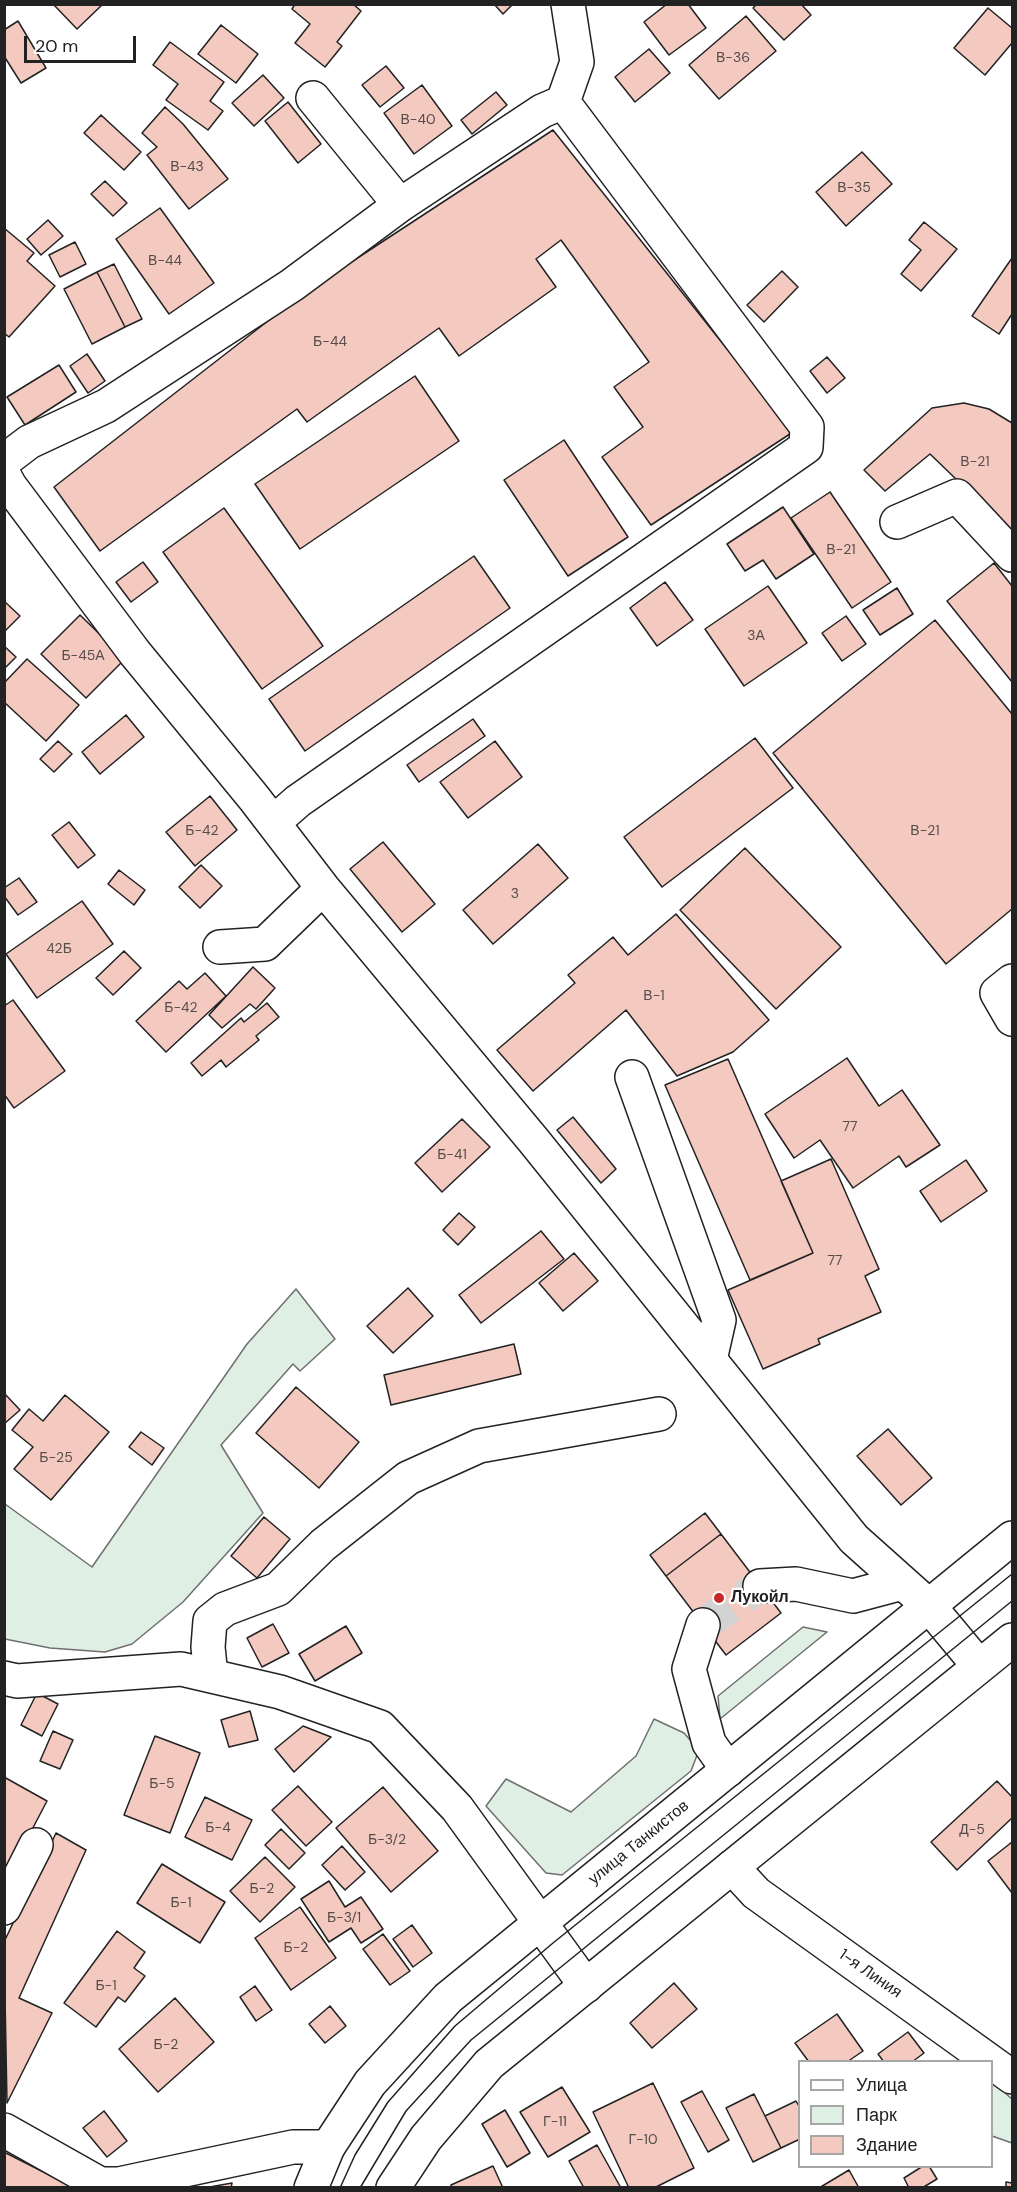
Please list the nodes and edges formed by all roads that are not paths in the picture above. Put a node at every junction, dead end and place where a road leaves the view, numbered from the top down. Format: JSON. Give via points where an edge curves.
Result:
{"nodes":[{"id":1,"x":568,"y":4,"type":"edge"},
{"id":2,"x":313,"y":98,"type":"dead end"},
{"id":3,"x":563,"y":102,"type":"junction"},
{"id":4,"x":400,"y":205,"type":"junction"},
{"id":5,"x":4,"y":461,"type":"edge"},
{"id":6,"x":4,"y":475,"type":"edge"},
{"id":7,"x":897,"y":522,"type":"dead end"},
{"id":8,"x":1012,"y":555,"type":"edge"},
{"id":9,"x":274,"y":822,"type":"junction"},
{"id":10,"x":323,"y":888,"type":"junction"},
{"id":11,"x":220,"y":947,"type":"dead end"},
{"id":12,"x":1012,"y":981,"type":"edge"},
{"id":13,"x":1012,"y":1019,"type":"edge"},
{"id":14,"x":632,"y":1077,"type":"dead end"},
{"id":15,"x":710,"y":1360,"type":"junction"},
{"id":16,"x":659,"y":1414,"type":"dead end"},
{"id":17,"x":1012,"y":1538,"type":"edge"},
{"id":18,"x":902,"y":1583,"type":"junction"},
{"id":19,"x":760,"y":1586,"type":"tunnel mouth"},
{"id":20,"x":930,"y":1606,"type":"junction"},
{"id":21,"x":703,"y":1625,"type":"tunnel mouth"},
{"id":22,"x":1012,"y":1640,"type":"edge"},
{"id":23,"x":979,"y":1666,"type":"junction"},
{"id":24,"x":211,"y":1676,"type":"junction"},
{"id":25,"x":4,"y":1678,"type":"edge"},
{"id":26,"x":728,"y":1770,"type":"junction"},
{"id":27,"x":36,"y":1845,"type":"dead end"},
{"id":28,"x":732,"y":1867,"type":"junction"},
{"id":29,"x":4,"y":1908,"type":"edge"},
{"id":30,"x":540,"y":1924,"type":"junction"},
{"id":31,"x":586,"y":1986,"type":"junction"},
{"id":32,"x":988,"y":2060,"type":"edge"},
{"id":33,"x":993,"y":2063,"type":"edge"},
{"id":34,"x":1012,"y":2077,"type":"edge"},
{"id":35,"x":4,"y":2130,"type":"edge"},
{"id":36,"x":328,"y":2147,"type":"junction"},
{"id":37,"x":311,"y":2187,"type":"edge"},
{"id":38,"x":393,"y":2187,"type":"edge"}],
"edges":[{"from":1,"to":3,"type":"street","via":[[577,62]]},
{"from":2,"to":4,"type":"street"},
{"from":3,"to":4,"type":"street","via":[[542,111]]},
{"from":3,"to":9,"type":"street","via":[[807,427],[806,447],[298,801]]},
{"from":4,"to":5,"type":"street","via":[[292,285],[106,406],[29,442]]},
{"from":6,"to":9,"type":"street","via":[[135,653]]},
{"from":7,"to":8,"type":"street","via":[[957,496]]},
{"from":9,"to":10,"type":"street"},
{"from":10,"to":11,"type":"street","via":[[265,944]]},
{"from":10,"to":15,"type":"street"},
{"from":12,"to":13,"type":"street","via":[[997,993]]},
{"from":14,"to":15,"type":"street","via":[[719,1320]]},
{"from":15,"to":18,"type":"street","via":[[854,1539]]},
{"from":16,"to":24,"type":"street","via":[[479,1446],[408,1478],[323,1545],[278,1589],[225,1609],[210,1621]]},
{"from":17,"to":20,"type":"street","name":"улица Танкистов"},
{"from":18,"to":19,"type":"street","via":[[854,1596],[796,1584]]},
{"from":18,"to":20,"type":"street"},
{"from":20,"to":23,"type":"street"},
{"from":20,"to":26,"type":"street","name":"улица Танкистов"},
{"from":21,"to":26,"type":"street","via":[[689,1669],[709,1743]]},
{"from":22,"to":23,"type":"street"},
{"from":23,"to":28,"type":"street"},
{"from":24,"to":25,"type":"street","via":[[181,1670],[17,1681]]},
{"from":24,"to":30,"type":"street","via":[[280,1692],[380,1727],[457,1808]]},
{"from":26,"to":30,"type":"street","name":"улица Танкистов"},
{"from":27,"to":29,"type":"street"},
{"from":28,"to":31,"type":"street"},
{"from":28,"to":32,"type":"street","name":"1-я Линия","via":[[756,1893]]},
{"from":30,"to":31,"type":"street"},
{"from":30,"to":36,"type":"street","name":"улица Танкистов","via":[[448,1998],[370,2083]]},
{"from":31,"to":38,"type":"street","via":[[489,2064],[426,2138]]},
{"from":33,"to":34,"type":"street","name":"1-я Линия"},
{"from":35,"to":36,"type":"street","via":[[100,2184],[119,2184],[293,2147]]},
{"from":36,"to":37,"type":"street","name":"улица Танкистов"}]}
